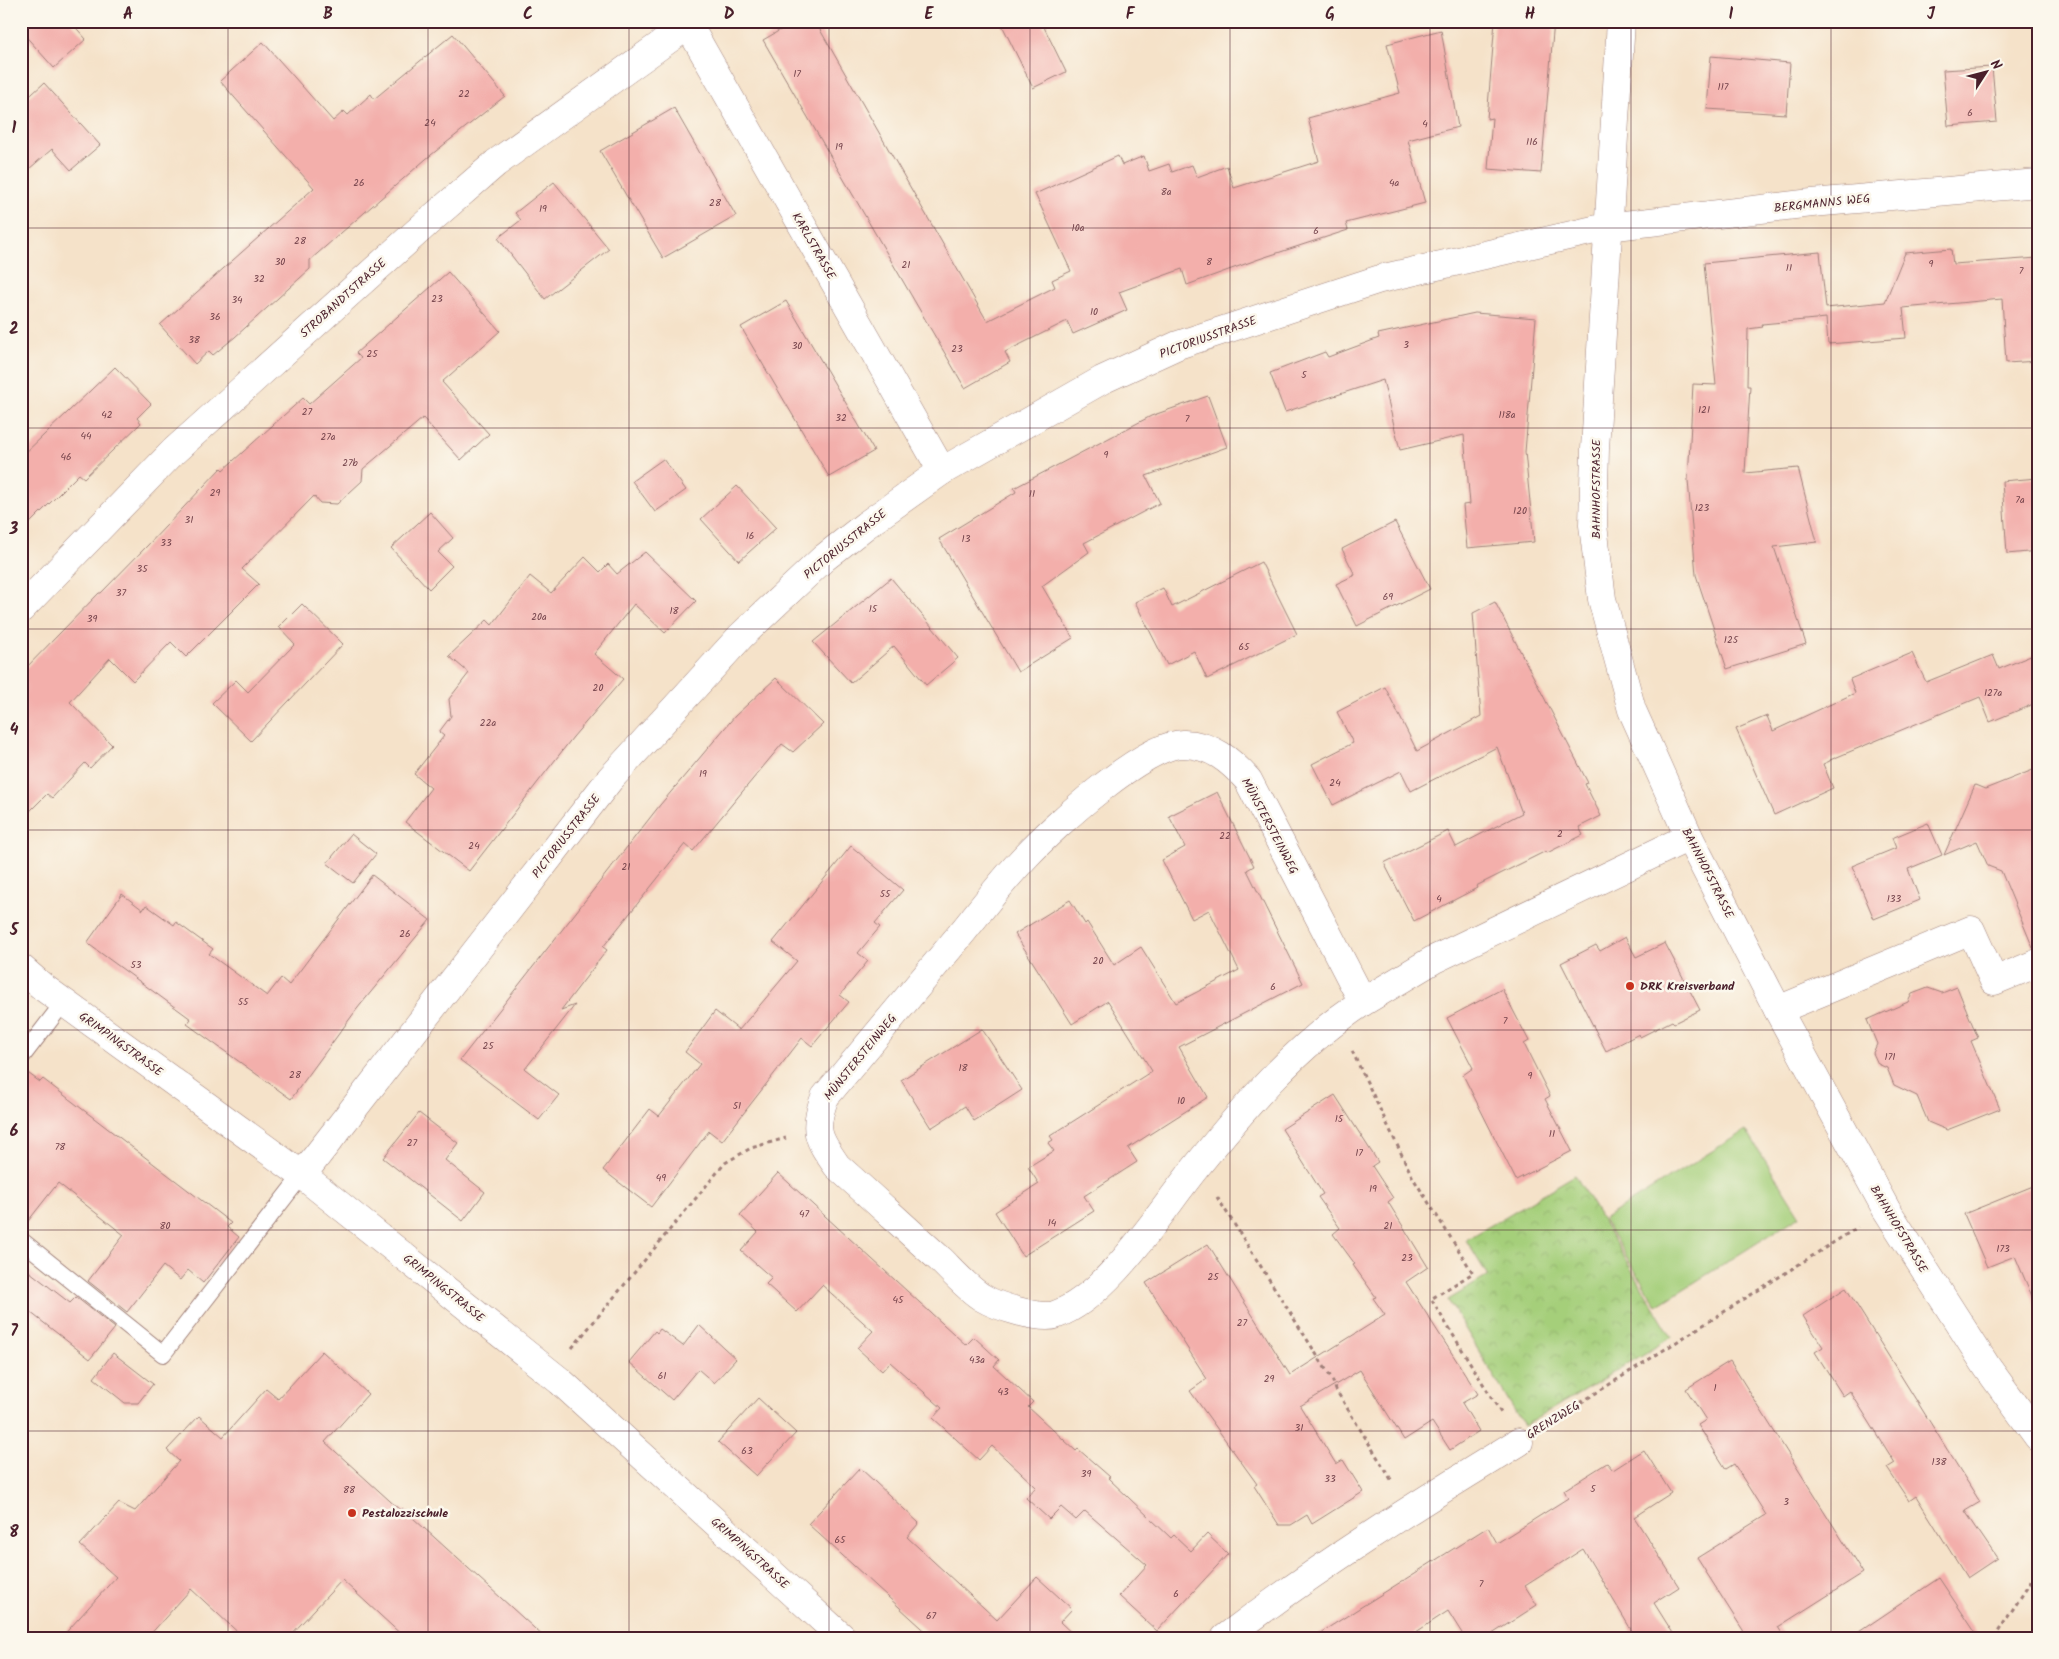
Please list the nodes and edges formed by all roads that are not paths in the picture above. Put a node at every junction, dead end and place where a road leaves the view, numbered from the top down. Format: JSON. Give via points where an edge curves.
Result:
{"nodes":[{"id":1,"x":1621,"y":21,"type":"edge"},
{"id":2,"x":690,"y":23,"type":"edge"},
{"id":3,"x":2038,"y":183,"type":"edge"},
{"id":4,"x":1607,"y":227,"type":"junction"},
{"id":5,"x":942,"y":472,"type":"junction"},
{"id":6,"x":21,"y":609,"type":"edge"},
{"id":7,"x":1689,"y":837,"type":"junction"},
{"id":8,"x":2038,"y":963,"type":"edge"},
{"id":9,"x":21,"y":968,"type":"edge"},
{"id":10,"x":64,"y":1002,"type":"junction"},
{"id":11,"x":1363,"y":1002,"type":"junction"},
{"id":12,"x":1778,"y":1010,"type":"junction"},
{"id":13,"x":21,"y":1058,"type":"edge"},
{"id":14,"x":302,"y":1175,"type":"junction"},
{"id":15,"x":21,"y":1240,"type":"edge"},
{"id":16,"x":2038,"y":1437,"type":"edge"},
{"id":17,"x":1519,"y":1442,"type":"road end"},
{"id":18,"x":843,"y":1638,"type":"edge"},
{"id":19,"x":1225,"y":1638,"type":"edge"}],
"edges":[{"from":1,"to":4,"type":"street","name":"BAHNHOFSTRASSE"},
{"from":2,"to":5,"type":"street","name":"KARLSTRASSE"},
{"from":2,"to":6,"type":"street","name":"STROBANDTSTRASSE","via":[[496,163],[429,221],[173,452]]},
{"from":3,"to":4,"type":"street","name":"BERGMANNS WEG","via":[[1812,203]]},
{"from":4,"to":5,"type":"street","name":"PICTORIUSSTRASSE","via":[[1380,279],[1178,345],[1102,380]]},
{"from":4,"to":7,"type":"street","name":"BAHNHOFSTRASSE","via":[[1593,525],[1602,599],[1632,710]]},
{"from":5,"to":14,"type":"street","name":"PICTORIUSSTRASSE","via":[[824,558],[740,636],[610,779]]},
{"from":7,"to":11,"type":"street","name":"MÜNSTERSTEINWEG","via":[[1433,960]]},
{"from":7,"to":12,"type":"street","name":"BAHNHOFSTRASSE"},
{"from":8,"to":12,"type":"street","via":[[1994,981],[1971,930]]},
{"from":9,"to":10,"type":"street","name":"GRIMPINGSTRASSE"},
{"from":10,"to":13,"type":"lane"},
{"from":10,"to":14,"type":"street","name":"GRIMPINGSTRASSE"},
{"from":11,"to":11,"type":"street","name":"MÜNSTERSTEINWEG","via":[[1337,1019],[1280,1069],[1197,1165],[1100,1286],[1075,1306],[1053,1316],[1022,1313],[982,1298],[837,1166],[821,1143],[818,1113],[825,1097],[1026,855],[1120,773],[1158,750],[1183,743],[1209,748],[1230,760],[1248,780]]},
{"from":12,"to":16,"type":"street","name":"BAHNHOFSTRASSE","via":[[1886,1209],[1987,1367]]},
{"from":14,"to":15,"type":"lane","via":[[163,1354]]},
{"from":14,"to":18,"type":"street","name":"GRIMPINGSTRASSE","via":[[551,1374]]},
{"from":17,"to":19,"type":"street","name":"GRENZWEG","via":[[1410,1509],[1270,1603]]}]}
